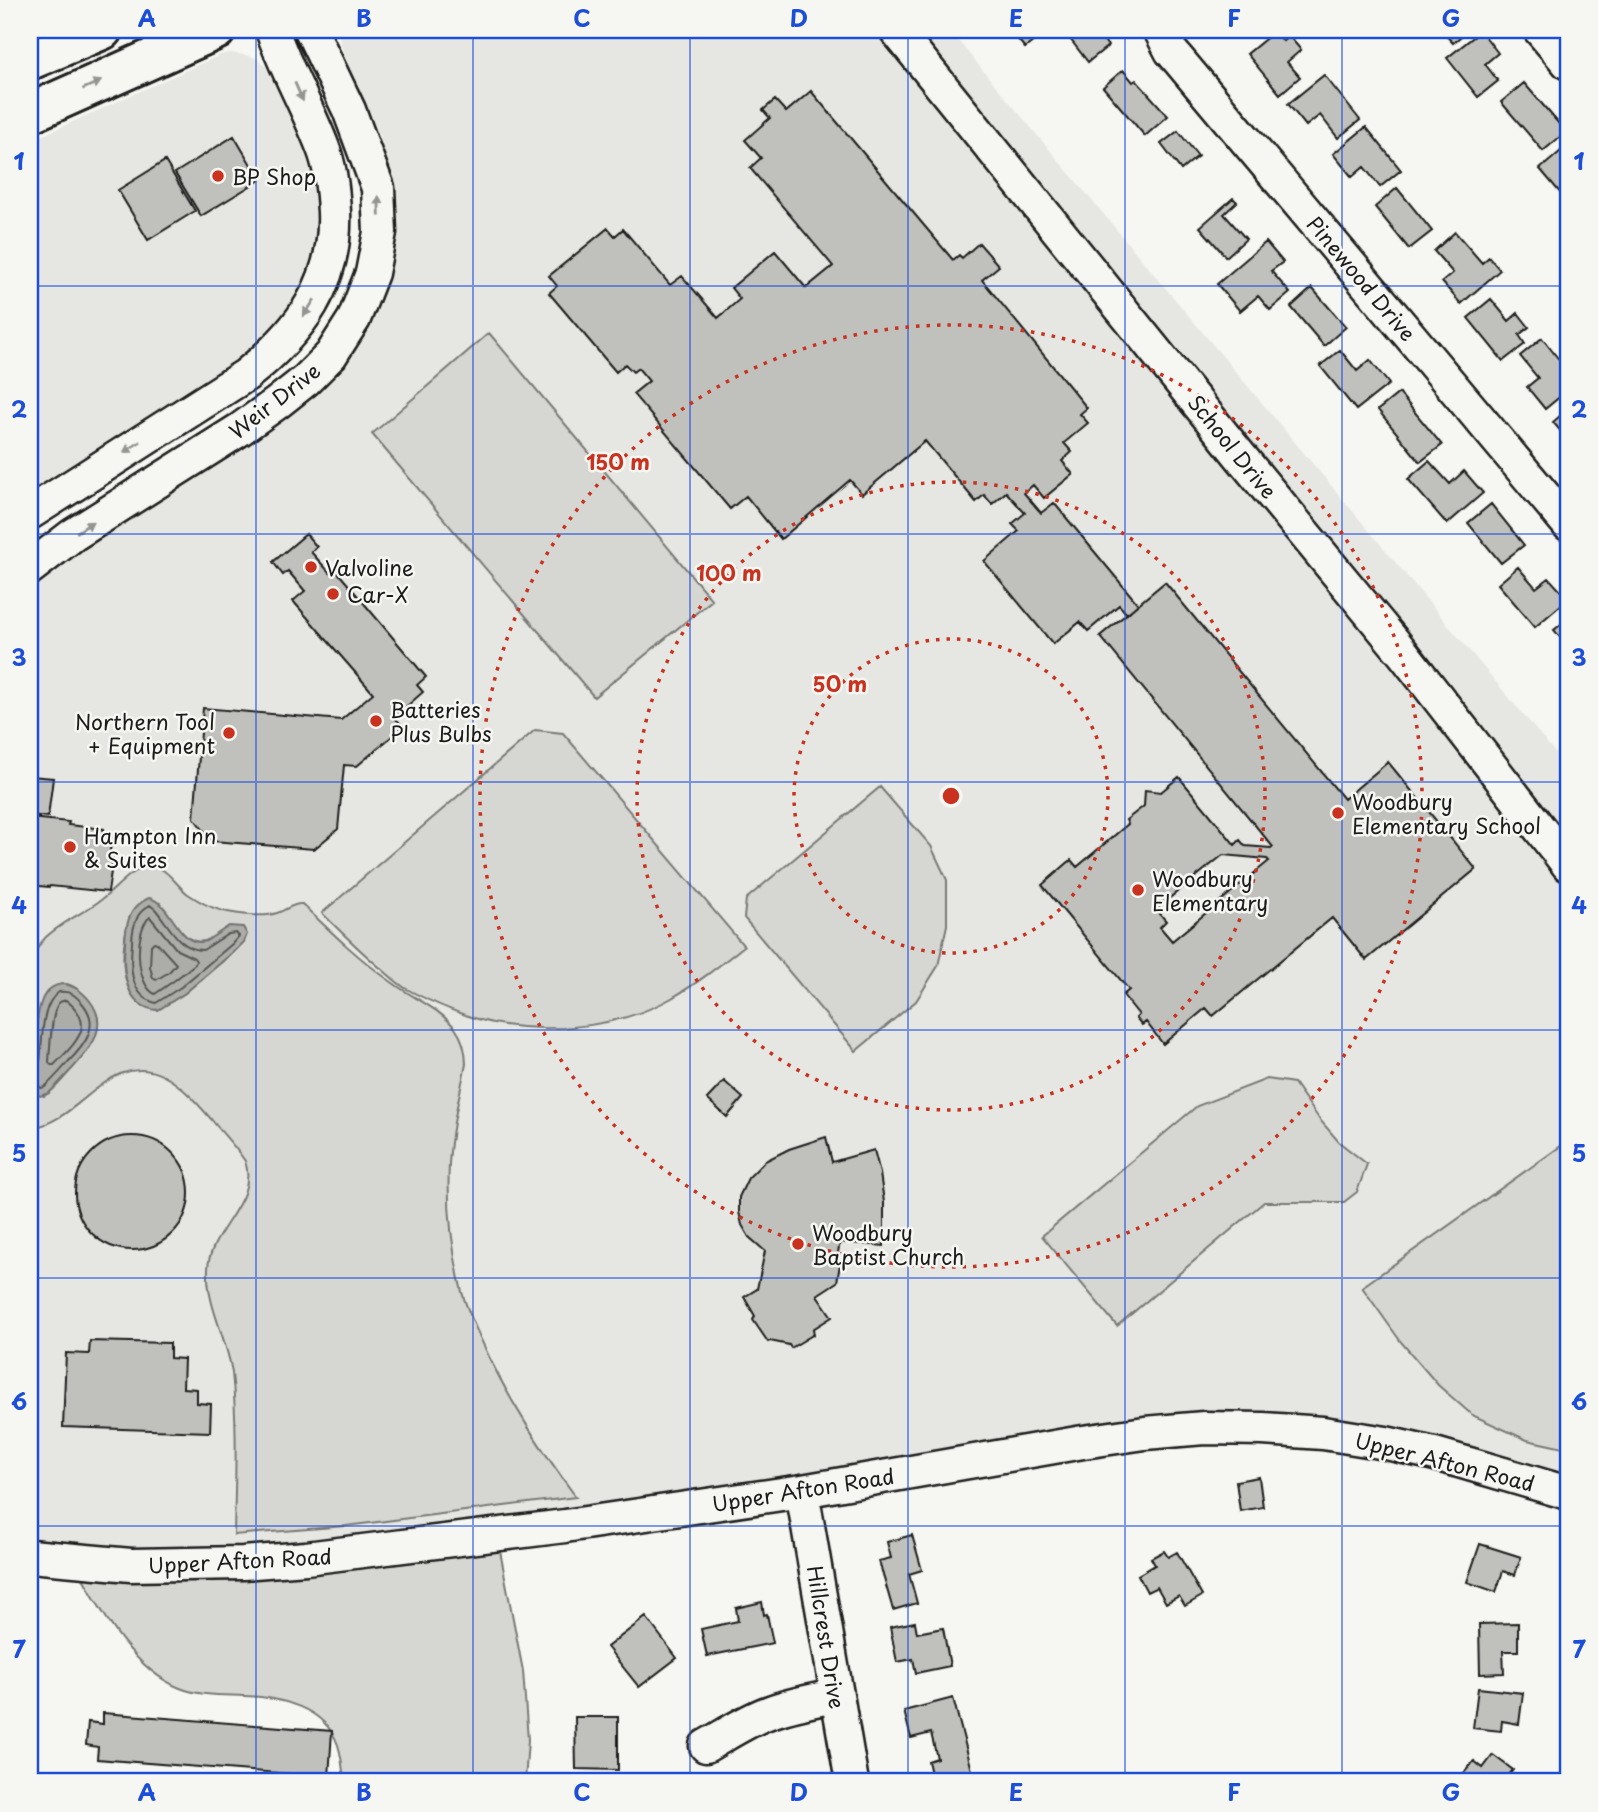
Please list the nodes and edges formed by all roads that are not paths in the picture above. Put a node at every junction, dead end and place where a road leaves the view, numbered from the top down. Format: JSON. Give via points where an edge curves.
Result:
{"nodes":[{"id":1,"x":102,"y":30,"type":"edge"},
{"id":2,"x":216,"y":30,"type":"edge"},
{"id":3,"x":272,"y":30,"type":"edge"},
{"id":4,"x":311,"y":30,"type":"edge"},
{"id":5,"x":896,"y":30,"type":"edge"},
{"id":6,"x":1160,"y":30,"type":"edge"},
{"id":7,"x":1541,"y":30,"type":"edge"},
{"id":8,"x":30,"y":60,"type":"edge"},
{"id":9,"x":1568,"y":63,"type":"edge"},
{"id":10,"x":30,"y":113,"type":"edge"},
{"id":11,"x":30,"y":513,"type":"edge"},
{"id":12,"x":1568,"y":524,"type":"edge"},
{"id":13,"x":30,"y":568,"type":"edge"},
{"id":14,"x":1568,"y":865,"type":"edge"},
{"id":15,"x":802,"y":1490,"type":"junction"},
{"id":16,"x":1568,"y":1493,"type":"edge"},
{"id":17,"x":30,"y":1556,"type":"edge"},
{"id":18,"x":836,"y":1696,"type":"junction"},
{"id":19,"x":706,"y":1746,"type":"dead end"},
{"id":20,"x":852,"y":1782,"type":"edge"}],
"edges":[{"from":1,"to":8,"type":"main road"},
{"from":10,"to":2,"type":"main road","one_way":true},
{"from":3,"to":11,"type":"street","name":"Weir Drive","one_way":true,"via":[[324,150],[333,188],[335,230],[318,295],[284,342],[246,375]]},
{"from":13,"to":4,"type":"street","name":"Weir Drive","one_way":true,"via":[[73,535],[277,403],[331,355],[354,319],[372,273],[380,232],[378,188],[349,110]]},
{"from":5,"to":14,"type":"street","name":"School Drive","via":[[1403,653]]},
{"from":6,"to":12,"type":"street","name":"Pinewood Drive","via":[[1171,51]]},
{"from":7,"to":9,"type":"street"},
{"from":15,"to":16,"type":"street","name":"Upper Afton Road","via":[[1083,1442],[1204,1428],[1323,1433],[1386,1443]]},
{"from":15,"to":17,"type":"street","name":"Upper Afton Road","via":[[306,1558],[131,1565]]},
{"from":15,"to":18,"type":"street","name":"Hillcrest Drive"},
{"from":18,"to":19,"type":"street","via":[[769,1712]]},
{"from":18,"to":20,"type":"street","name":"Hillcrest Drive"}]}
